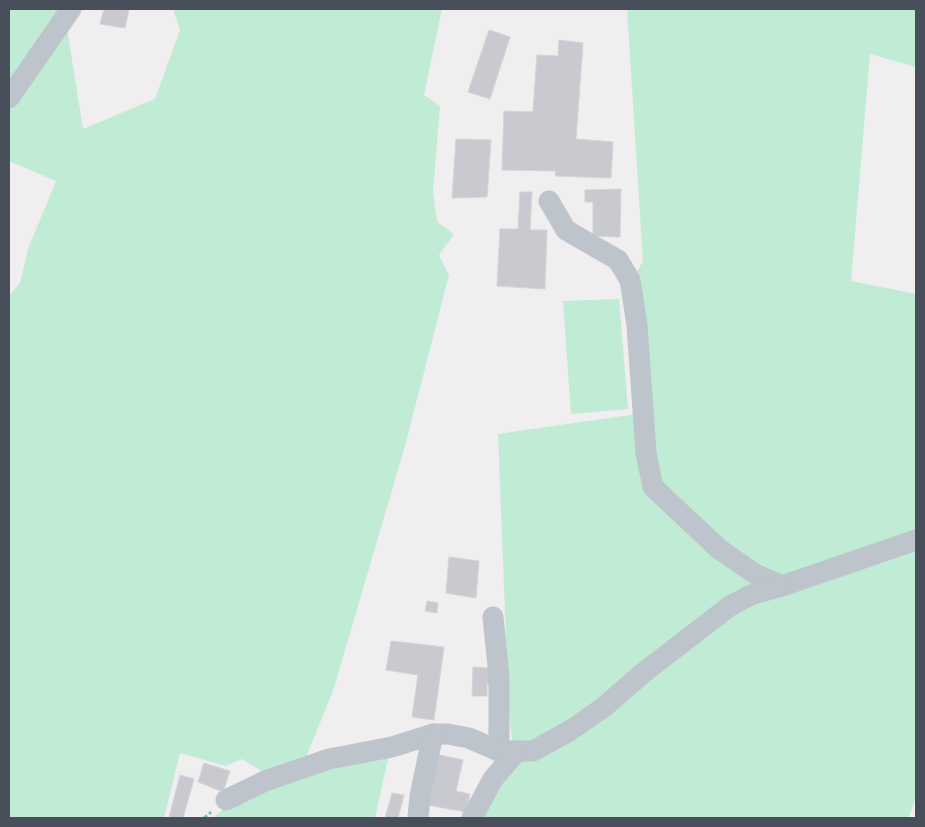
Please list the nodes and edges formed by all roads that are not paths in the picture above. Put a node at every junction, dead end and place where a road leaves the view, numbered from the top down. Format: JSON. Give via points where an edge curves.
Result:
{"nodes":[{"id":1,"x":71,"y":9,"type":"edge"},
{"id":2,"x":9,"y":98,"type":"edge"},
{"id":3,"x":549,"y":202,"type":"dead end"},
{"id":4,"x":916,"y":540,"type":"edge"},
{"id":5,"x":782,"y":586,"type":"junction"},
{"id":6,"x":493,"y":617,"type":"dead end"},
{"id":7,"x":433,"y":734,"type":"junction"},
{"id":8,"x":392,"y":747,"type":"junction"},
{"id":9,"x":508,"y":751,"type":"junction"},
{"id":10,"x":420,"y":796,"type":"junction"},
{"id":11,"x":226,"y":800,"type":"dead end"},
{"id":12,"x":418,"y":818,"type":"edge"},
{"id":13,"x":472,"y":818,"type":"edge"}],
"edges":[{"from":1,"to":2,"type":"street"},
{"from":3,"to":5,"type":"street","via":[[566,230],[618,260],[630,280],[637,325],[646,453],[653,487],[719,549],[755,574]]},
{"from":4,"to":5,"type":"street"},
{"from":5,"to":9,"type":"street","via":[[753,594],[730,606],[571,730],[533,751]]},
{"from":6,"to":9,"type":"street"},
{"from":7,"to":8,"type":"street"},
{"from":7,"to":9,"type":"street","via":[[469,738]]},
{"from":7,"to":10,"type":"street"},
{"from":8,"to":10,"type":"street","via":[[405,751],[418,769]]},
{"from":8,"to":11,"type":"street","via":[[330,759],[265,781]]},
{"from":9,"to":13,"type":"street"},
{"from":10,"to":12,"type":"street"}]}
